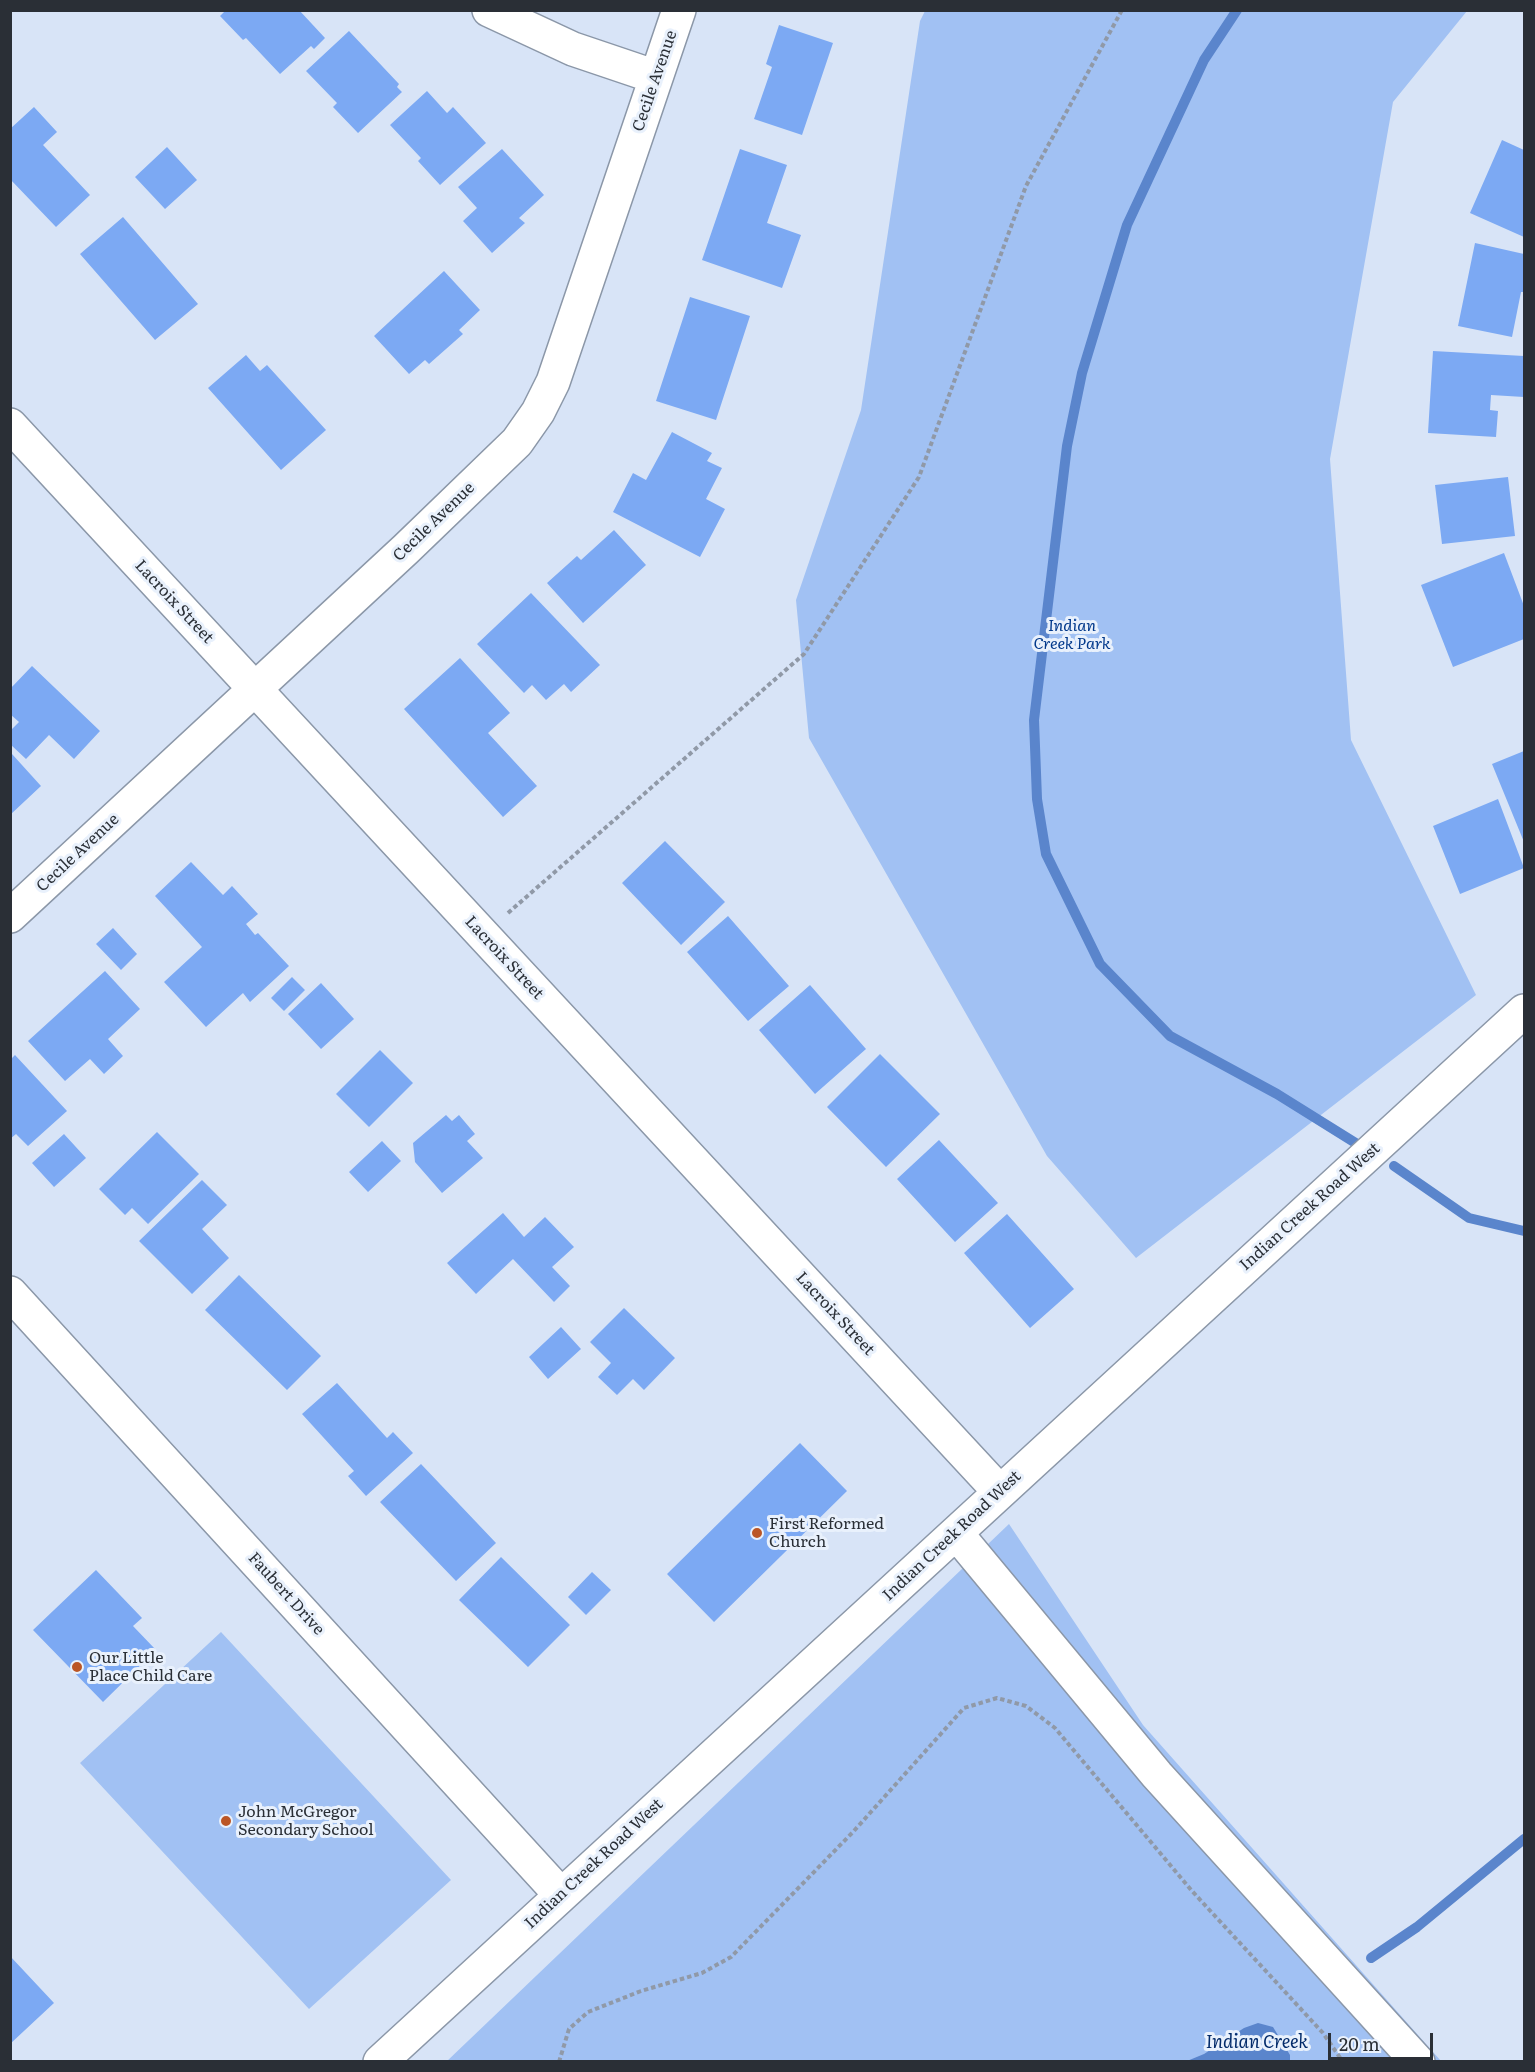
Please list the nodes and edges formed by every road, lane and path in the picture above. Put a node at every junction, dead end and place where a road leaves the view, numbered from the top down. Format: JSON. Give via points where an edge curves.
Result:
{"nodes":[{"id":1,"x":489,"y":10,"type":"edge"},
{"id":2,"x":680,"y":10,"type":"edge"},
{"id":3,"x":1122,"y":10,"type":"edge"},
{"id":4,"x":656,"y":77,"type":"junction"},
{"id":5,"x":10,"y":425,"type":"edge"},
{"id":6,"x":254,"y":688,"type":"junction"},
{"id":7,"x":10,"y":916,"type":"edge"},
{"id":8,"x":483,"y":935,"type":"junction"},
{"id":9,"x":1524,"y":1011,"type":"edge"},
{"id":10,"x":10,"y":1293,"type":"edge"},
{"id":11,"x":999,"y":1491,"type":"junction"},
{"id":12,"x":956,"y":1533,"type":"junction"},
{"id":13,"x":561,"y":1895,"type":"junction"},
{"id":14,"x":380,"y":2061,"type":"edge"},
{"id":15,"x":559,"y":2061,"type":"edge"},
{"id":16,"x":1343,"y":2061,"type":"edge"},
{"id":17,"x":1418,"y":2061,"type":"edge"}],
"edges":[{"from":1,"to":4,"type":"street","via":[[573,49]]},
{"from":2,"to":4,"type":"street","name":"Cecile Avenue"},
{"from":3,"to":8,"type":"path","via":[[1026,186],[919,477],[804,654]]},
{"from":4,"to":6,"type":"street","name":"Cecile Avenue","via":[[553,382],[538,412],[496,463]]},
{"from":5,"to":6,"type":"street","name":"Lacroix Street"},
{"from":6,"to":7,"type":"street","name":"Cecile Avenue"},
{"from":6,"to":8,"type":"street","name":"Lacroix Street"},
{"from":8,"to":11,"type":"street","name":"Lacroix Street"},
{"from":9,"to":11,"type":"street","name":"Indian Creek Road West"},
{"from":10,"to":13,"type":"street","name":"Faubert Drive"},
{"from":11,"to":12,"type":"street","name":"Indian Creek Road West"},
{"from":12,"to":13,"type":"street","name":"Indian Creek Road West"},
{"from":12,"to":17,"type":"street","via":[[1157,1775]]},
{"from":13,"to":14,"type":"street","name":"Indian Creek Road West"},
{"from":15,"to":16,"type":"path","via":[[569,2029],[588,2012],[702,1973],[731,1957],[853,1832],[964,1708],[997,1698],[1026,1706],[1055,1728],[1192,1891],[1323,2033]]}]}
